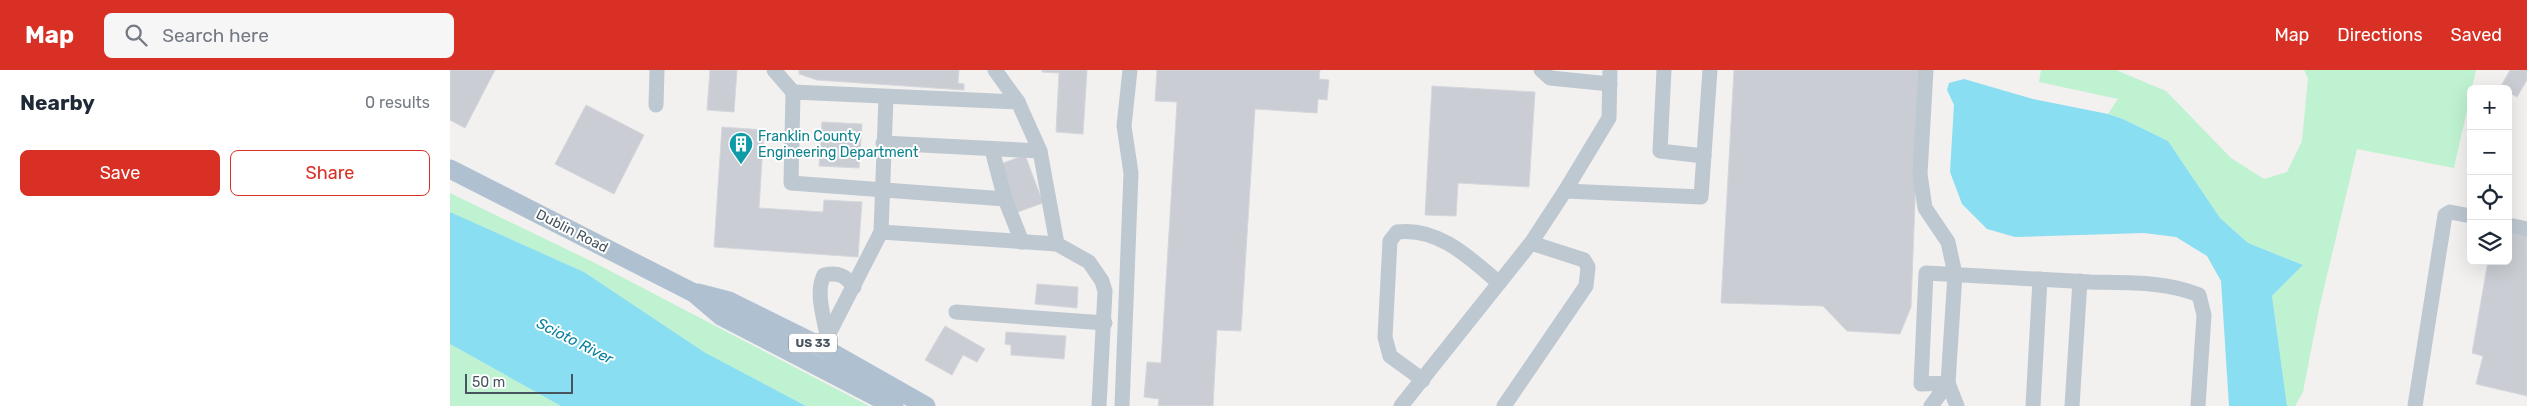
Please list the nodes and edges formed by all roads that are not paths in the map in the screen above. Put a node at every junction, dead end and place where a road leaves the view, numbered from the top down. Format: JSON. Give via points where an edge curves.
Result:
{"nodes":[{"id":1,"x":656,"y":70,"type":"edge"},
{"id":2,"x":774,"y":70,"type":"edge"},
{"id":3,"x":994,"y":70,"type":"edge"},
{"id":4,"x":1130,"y":70,"type":"edge"},
{"id":5,"x":1541,"y":70,"type":"edge"},
{"id":6,"x":1664,"y":70,"type":"edge"},
{"id":7,"x":1710,"y":70,"type":"edge"},
{"id":8,"x":1926,"y":70,"type":"edge"},
{"id":9,"x":1610,"y":77,"type":"edge"},
{"id":10,"x":793,"y":92,"type":"junction"},
{"id":11,"x":886,"y":97,"type":"junction"},
{"id":12,"x":1018,"y":102,"type":"junction"},
{"id":13,"x":656,"y":105,"type":"dead end"},
{"id":14,"x":883,"y":143,"type":"junction"},
{"id":15,"x":992,"y":150,"type":"junction"},
{"id":16,"x":1040,"y":151,"type":"junction"},
{"id":17,"x":1704,"y":156,"type":"junction"},
{"id":18,"x":450,"y":169,"type":"edge"},
{"id":19,"x":882,"y":190,"type":"junction"},
{"id":20,"x":1565,"y":191,"type":"junction"},
{"id":21,"x":1005,"y":199,"type":"junction"},
{"id":22,"x":2467,"y":215,"type":"edge"},
{"id":23,"x":2512,"y":226,"type":"edge"},
{"id":24,"x":2527,"y":229,"type":"edge"},
{"id":25,"x":881,"y":232,"type":"junction"},
{"id":26,"x":1022,"y":242,"type":"junction"},
{"id":27,"x":1531,"y":243,"type":"junction"},
{"id":28,"x":1058,"y":244,"type":"junction"},
{"id":29,"x":1955,"y":274,"type":"junction"},
{"id":30,"x":2040,"y":279,"type":"junction"},
{"id":31,"x":2080,"y":281,"type":"junction"},
{"id":32,"x":1499,"y":283,"type":"junction"},
{"id":33,"x":854,"y":287,"type":"junction"},
{"id":34,"x":694,"y":292,"type":"junction"},
{"id":35,"x":956,"y":312,"type":"dead end"},
{"id":36,"x":1105,"y":322,"type":"junction"},
{"id":37,"x":824,"y":342,"type":"junction"},
{"id":38,"x":1423,"y":380,"type":"junction"},
{"id":39,"x":1948,"y":383,"type":"junction"},
{"id":40,"x":894,"y":406,"type":"edge"},
{"id":41,"x":926,"y":406,"type":"edge"},
{"id":42,"x":1099,"y":406,"type":"edge"},
{"id":43,"x":1122,"y":406,"type":"edge"},
{"id":44,"x":1401,"y":406,"type":"edge"},
{"id":45,"x":1504,"y":406,"type":"edge"},
{"id":46,"x":1931,"y":406,"type":"edge"},
{"id":47,"x":1957,"y":406,"type":"edge"},
{"id":48,"x":2032,"y":406,"type":"edge"},
{"id":49,"x":2072,"y":406,"type":"edge"},
{"id":50,"x":2198,"y":406,"type":"edge"},
{"id":51,"x":2415,"y":406,"type":"edge"}],
"edges":[{"from":1,"to":13,"type":"street"},
{"from":2,"to":10,"type":"street"},
{"from":3,"to":12,"type":"street"},
{"from":4,"to":43,"type":"street","via":[[1124,126],[1131,173]]},
{"from":5,"to":9,"type":"street","via":[[1550,78]]},
{"from":6,"to":17,"type":"street","via":[[1660,151]]},
{"from":7,"to":17,"type":"street"},
{"from":8,"to":29,"type":"street","via":[[1920,174],[1925,208],[1948,242]]},
{"from":9,"to":20,"type":"street","via":[[1609,118]]},
{"from":10,"to":11,"type":"street"},
{"from":10,"to":19,"type":"street","via":[[791,183]]},
{"from":11,"to":12,"type":"street"},
{"from":11,"to":14,"type":"street"},
{"from":12,"to":16,"type":"street"},
{"from":14,"to":15,"type":"street"},
{"from":14,"to":19,"type":"street"},
{"from":15,"to":16,"type":"street"},
{"from":15,"to":21,"type":"street"},
{"from":16,"to":28,"type":"street"},
{"from":17,"to":20,"type":"street","via":[[1700,197]]},
{"from":18,"to":34,"type":"main road","name":"Dublin Road","number":"US 33"},
{"from":19,"to":21,"type":"street"},
{"from":19,"to":25,"type":"street"},
{"from":20,"to":27,"type":"street"},
{"from":21,"to":26,"type":"street"},
{"from":22,"to":51,"type":"street","via":[[2450,212],[2445,215]]},
{"from":23,"to":24,"type":"street"},
{"from":25,"to":26,"type":"street"},
{"from":25,"to":33,"type":"street"},
{"from":26,"to":28,"type":"street"},
{"from":27,"to":32,"type":"street"},
{"from":27,"to":45,"type":"street","via":[[1584,260],[1588,267],[1586,286]]},
{"from":28,"to":36,"type":"street","via":[[1084,259],[1102,281]]},
{"from":29,"to":30,"type":"street"},
{"from":29,"to":39,"type":"street"},
{"from":29,"to":39,"type":"street","via":[[1926,273],[1921,384]]},
{"from":30,"to":31,"type":"street"},
{"from":30,"to":48,"type":"street"},
{"from":31,"to":49,"type":"street"},
{"from":31,"to":50,"type":"street","via":[[2180,287],[2199,295],[2204,315]]},
{"from":32,"to":38,"type":"street"},
{"from":32,"to":38,"type":"street","via":[[1454,245],[1412,230],[1397,232],[1390,240],[1384,337],[1390,356]]},
{"from":33,"to":37,"type":"street"},
{"from":33,"to":37,"type":"street","via":[[846,277],[835,273],[824,275],[820,282]]},
{"from":34,"to":37,"type":"main road","name":"Dublin Road","number":"US 33","via":[[729,301]]},
{"from":34,"to":40,"type":"main road","name":"Dublin Road","number":"US 33","via":[[721,316]]},
{"from":35,"to":36,"type":"street"},
{"from":36,"to":42,"type":"street"},
{"from":37,"to":41,"type":"main road","name":"Dublin Road","number":"US 33"},
{"from":38,"to":44,"type":"street"},
{"from":39,"to":46,"type":"street"},
{"from":39,"to":47,"type":"street"}]}
